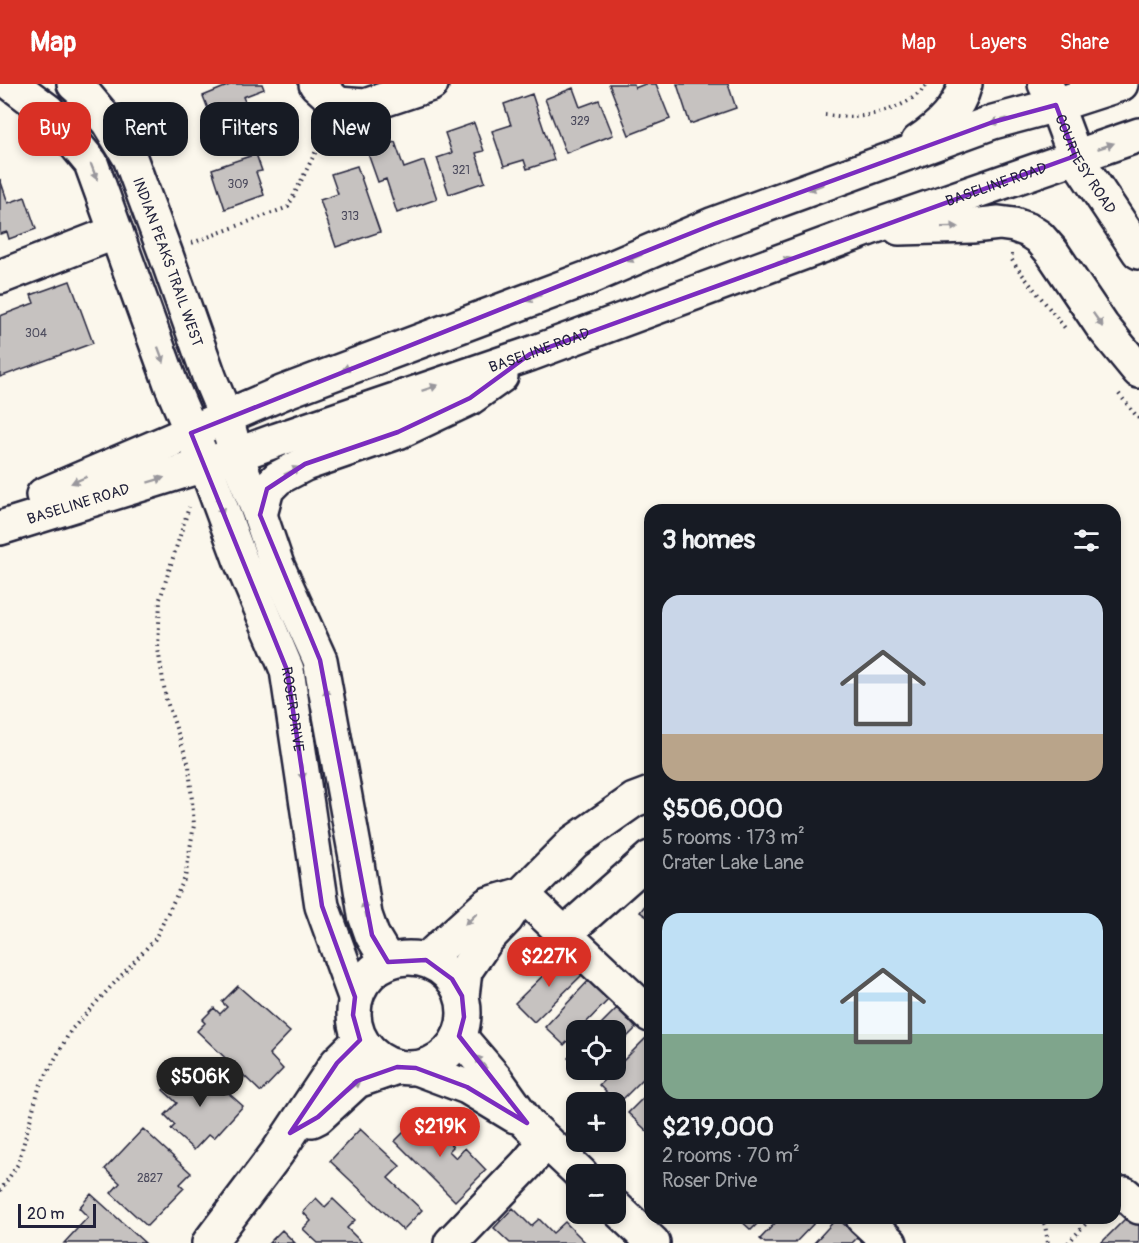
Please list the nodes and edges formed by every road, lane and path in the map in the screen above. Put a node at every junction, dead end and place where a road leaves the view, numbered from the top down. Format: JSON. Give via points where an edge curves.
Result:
{"nodes":[{"id":1,"x":12,"y":84,"type":"edge"},
{"id":2,"x":74,"y":84,"type":"edge"},
{"id":3,"x":316,"y":84,"type":"edge"},
{"id":4,"x":431,"y":84,"type":"edge"},
{"id":5,"x":928,"y":84,"type":"edge"},
{"id":6,"x":965,"y":84,"type":"edge"},
{"id":7,"x":1121,"y":84,"type":"edge"},
{"id":8,"x":1050,"y":94,"type":"edge"},
{"id":9,"x":825,"y":115,"type":"dead end"},
{"id":10,"x":1139,"y":135,"type":"edge"},
{"id":11,"x":313,"y":156,"type":"edge"},
{"id":12,"x":1075,"y":156,"type":"junction"},
{"id":13,"x":894,"y":158,"type":"junction"},
{"id":14,"x":870,"y":228,"type":"junction"},
{"id":15,"x":116,"y":232,"type":"junction"},
{"id":16,"x":165,"y":252,"type":"junction"},
{"id":17,"x":1139,"y":252,"type":"edge"},
{"id":18,"x":0,"y":277,"type":"edge"},
{"id":19,"x":530,"y":354,"type":"junction"},
{"id":20,"x":1139,"y":371,"type":"edge"},
{"id":21,"x":226,"y":417,"type":"junction"},
{"id":22,"x":191,"y":433,"type":"junction"},
{"id":23,"x":236,"y":455,"type":"junction"},
{"id":24,"x":205,"y":464,"type":"junction"},
{"id":25,"x":191,"y":500,"type":"dead end"},
{"id":26,"x":0,"y":513,"type":"edge"},
{"id":27,"x":260,"y":515,"type":"junction"},
{"id":28,"x":0,"y":528,"type":"edge"},
{"id":29,"x":644,"y":796,"type":"edge"},
{"id":30,"x":644,"y":863,"type":"edge"},
{"id":31,"x":522,"y":894,"type":"junction"},
{"id":32,"x":564,"y":934,"type":"junction"},
{"id":33,"x":426,"y":960,"type":"junction"},
{"id":34,"x":388,"y":962,"type":"junction"},
{"id":35,"x":462,"y":996,"type":"junction"},
{"id":36,"x":355,"y":997,"type":"junction"},
{"id":37,"x":644,"y":1009,"type":"edge"},
{"id":38,"x":459,"y":1036,"type":"junction"},
{"id":39,"x":360,"y":1040,"type":"junction"},
{"id":40,"x":406,"y":1067,"type":"junction"},
{"id":41,"x":537,"y":1132,"type":"junction"},
{"id":42,"x":290,"y":1133,"type":"junction"},
{"id":43,"x":571,"y":1164,"type":"edge"},
{"id":44,"x":0,"y":1191,"type":"edge"},
{"id":45,"x":626,"y":1217,"type":"edge"},
{"id":46,"x":870,"y":1224,"type":"edge"},
{"id":47,"x":1044,"y":1224,"type":"edge"},
{"id":48,"x":1085,"y":1224,"type":"edge"},
{"id":49,"x":209,"y":1243,"type":"edge"},
{"id":50,"x":451,"y":1243,"type":"edge"},
{"id":51,"x":653,"y":1243,"type":"edge"},
{"id":52,"x":890,"y":1243,"type":"edge"},
{"id":53,"x":1048,"y":1243,"type":"edge"},
{"id":54,"x":1068,"y":1243,"type":"edge"}],
"edges":[{"from":1,"to":15,"type":"street","one_way":true,"via":[[48,111],[91,163]]},
{"from":2,"to":16,"type":"street","name":"INDIAN PEAKS TRAIL WEST","via":[[108,122],[130,158]]},
{"from":3,"to":4,"type":"street","via":[[338,104],[365,106]]},
{"from":5,"to":9,"type":"path","via":[[903,105],[861,116]]},
{"from":6,"to":13,"type":"street","via":[[955,109],[930,133]]},
{"from":7,"to":8,"type":"street","name":"BASELINE ROAD"},
{"from":8,"to":12,"type":"street","name":"COURTESY ROAD"},
{"from":8,"to":13,"type":"street","name":"BASELINE ROAD","one_way":true,"via":[[993,122]]},
{"from":12,"to":10,"type":"street","name":"BASELINE ROAD","one_way":true},
{"from":11,"to":16,"type":"path","via":[[288,207]]},
{"from":12,"to":14,"type":"street","name":"BASELINE ROAD"},
{"from":12,"to":17,"type":"street","name":"COURTESY ROAD"},
{"from":13,"to":21,"type":"street","name":"BASELINE ROAD","one_way":true,"via":[[714,224],[588,278]]},
{"from":19,"to":14,"type":"street","name":"BASELINE ROAD","one_way":true},
{"from":14,"to":20,"type":"street","one_way":true,"via":[[999,223],[1028,230],[1052,252],[1102,326]]},
{"from":15,"to":18,"type":"street"},
{"from":15,"to":22,"type":"street","one_way":true},
{"from":16,"to":21,"type":"street","name":"INDIAN PEAKS TRAIL WEST"},
{"from":23,"to":19,"type":"street","name":"BASELINE ROAD","one_way":true},
{"from":27,"to":19,"type":"street","one_way":true,"via":[[267,489],[278,478],[305,464],[398,432],[470,398]]},
{"from":21,"to":22,"type":"street","name":"BASELINE ROAD"},
{"from":21,"to":23,"type":"street","name":"INDIAN PEAKS TRAIL WEST"},
{"from":22,"to":24,"type":"street","name":"ROSER DRIVE"},
{"from":22,"to":26,"type":"street","name":"BASELINE ROAD","one_way":true},
{"from":23,"to":24,"type":"street","name":"BASELINE ROAD"},
{"from":23,"to":27,"type":"street"},
{"from":28,"to":24,"type":"street","name":"BASELINE ROAD","one_way":true},
{"from":24,"to":36,"type":"street","name":"ROSER DRIVE","one_way":true,"via":[[287,670],[322,906]]},
{"from":25,"to":44,"type":"path","via":[[159,598],[158,650],[166,699],[189,765],[194,825],[185,878],[155,939],[72,1030],[39,1088],[18,1164]]},
{"from":34,"to":27,"type":"street","one_way":true,"via":[[365,915],[320,660],[277,565]]},
{"from":29,"to":31,"type":"street","via":[[574,842]]},
{"from":30,"to":32,"type":"street"},
{"from":31,"to":32,"type":"street"},
{"from":31,"to":33,"type":"street","one_way":true,"via":[[488,903]]},
{"from":31,"to":35,"type":"street","via":[[465,971]]},
{"from":32,"to":37,"type":"street"},
{"from":33,"to":34,"type":"street"},
{"from":33,"to":35,"type":"street","via":[[443,969]]},
{"from":34,"to":36,"type":"street","via":[[366,978]]},
{"from":35,"to":38,"type":"street","via":[[464,1017]]},
{"from":36,"to":39,"type":"street","via":[[353,1015]]},
{"from":38,"to":40,"type":"street","via":[[437,1060]]},
{"from":41,"to":38,"type":"street","one_way":true},
{"from":39,"to":40,"type":"street","via":[[375,1058]]},
{"from":39,"to":42,"type":"street","via":[[337,1063]]},
{"from":40,"to":41,"type":"street","via":[[466,1087]]},
{"from":42,"to":40,"type":"street","one_way":true,"via":[[318,1117],[357,1081]]},
{"from":41,"to":43,"type":"street"},
{"from":41,"to":50,"type":"street","via":[[526,1165]]},
{"from":42,"to":49,"type":"street"},
{"from":45,"to":51,"type":"street"},
{"from":46,"to":52,"type":"street"},
{"from":47,"to":53,"type":"path"},
{"from":48,"to":54,"type":"path"}]}
